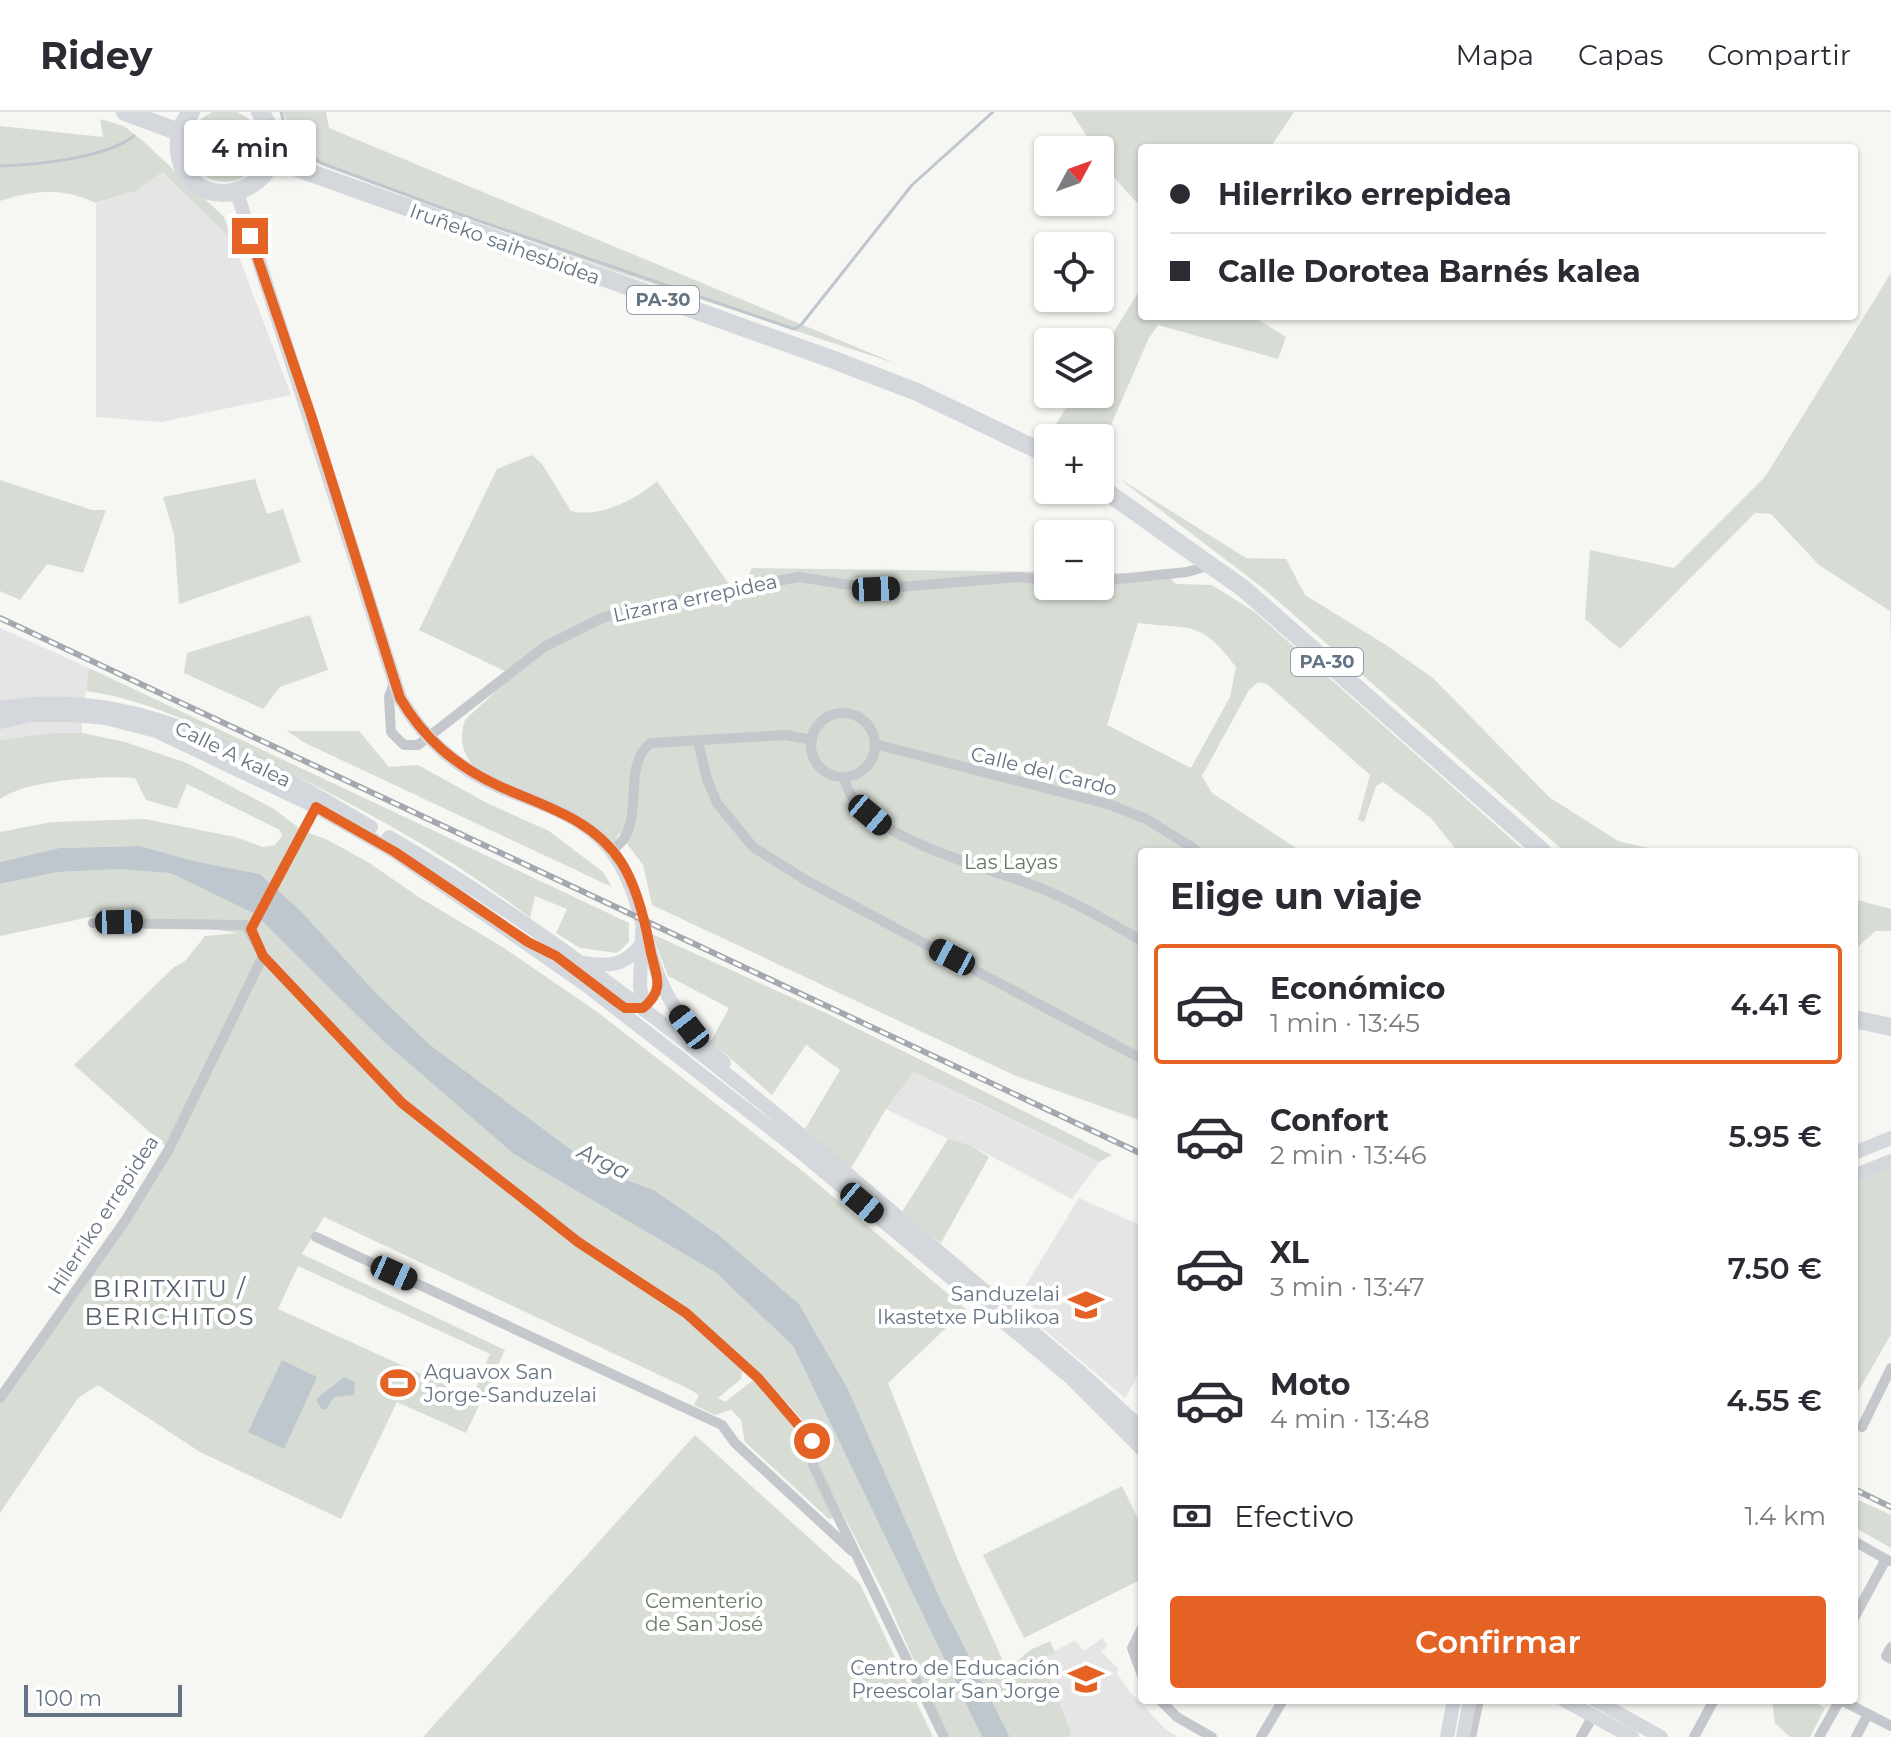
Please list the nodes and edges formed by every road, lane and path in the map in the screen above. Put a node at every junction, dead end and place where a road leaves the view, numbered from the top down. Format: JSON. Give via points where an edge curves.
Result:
{"nodes":[{"id":1,"x":125,"y":112,"type":"edge"},
{"id":2,"x":191,"y":112,"type":"edge"},
{"id":3,"x":260,"y":112,"type":"edge"},
{"id":4,"x":179,"y":132,"type":"junction"},
{"id":5,"x":272,"y":159,"type":"junction"},
{"id":6,"x":237,"y":193,"type":"junction"},
{"id":7,"x":1034,"y":448,"type":"edge"},
{"id":8,"x":1114,"y":497,"type":"edge"},
{"id":9,"x":1213,"y":565,"type":"junction"},
{"id":10,"x":1034,"y":579,"type":"edge"},
{"id":11,"x":1114,"y":580,"type":"edge"},
{"id":12,"x":394,"y":683,"type":"junction"},
{"id":13,"x":0,"y":708,"type":"edge"},
{"id":14,"x":0,"y":722,"type":"edge"},
{"id":15,"x":428,"y":739,"type":"junction"},
{"id":16,"x":812,"y":740,"type":"junction"},
{"id":17,"x":698,"y":742,"type":"junction"},
{"id":18,"x":875,"y":744,"type":"junction"},
{"id":19,"x":844,"y":777,"type":"junction"},
{"id":20,"x":319,"y":803,"type":"junction"},
{"id":21,"x":1193,"y":848,"type":"edge"},
{"id":22,"x":1538,"y":848,"type":"edge"},
{"id":23,"x":612,"y":851,"type":"junction"},
{"id":24,"x":93,"y":923,"type":"dead end"},
{"id":25,"x":253,"y":925,"type":"junction"},
{"id":26,"x":643,"y":927,"type":"junction"},
{"id":27,"x":1138,"y":939,"type":"edge"},
{"id":28,"x":528,"y":942,"type":"junction"},
{"id":29,"x":640,"y":946,"type":"junction"},
{"id":30,"x":263,"y":956,"type":"junction"},
{"id":31,"x":581,"y":963,"type":"junction"},
{"id":32,"x":622,"y":963,"type":"junction"},
{"id":33,"x":640,"y":965,"type":"junction"},
{"id":34,"x":658,"y":976,"type":"junction"},
{"id":35,"x":643,"y":1008,"type":"junction"},
{"id":36,"x":1858,"y":1020,"type":"edge"},
{"id":37,"x":1891,"y":1027,"type":"edge"},
{"id":38,"x":1138,"y":1057,"type":"edge"},
{"id":39,"x":754,"y":1107,"type":"junction"},
{"id":40,"x":1891,"y":1138,"type":"edge"},
{"id":41,"x":1858,"y":1151,"type":"edge"},
{"id":42,"x":1891,"y":1161,"type":"edge"},
{"id":43,"x":1858,"y":1174,"type":"edge"},
{"id":44,"x":316,"y":1237,"type":"dead end"},
{"id":45,"x":1891,"y":1368,"type":"edge"},
{"id":46,"x":0,"y":1398,"type":"edge"},
{"id":47,"x":1138,"y":1425,"type":"edge"},
{"id":48,"x":1862,"y":1427,"type":"dead end"},
{"id":49,"x":1138,"y":1445,"type":"edge"},
{"id":50,"x":1858,"y":1543,"type":"edge"},
{"id":51,"x":859,"y":1558,"type":"junction"},
{"id":52,"x":1889,"y":1560,"type":"edge"},
{"id":53,"x":1858,"y":1611,"type":"edge"},
{"id":54,"x":1138,"y":1636,"type":"edge"},
{"id":55,"x":1891,"y":1647,"type":"edge"},
{"id":56,"x":1891,"y":1659,"type":"edge"},
{"id":57,"x":1138,"y":1667,"type":"edge"},
{"id":58,"x":1164,"y":1704,"type":"edge"},
{"id":59,"x":1281,"y":1704,"type":"edge"},
{"id":60,"x":1453,"y":1704,"type":"edge"},
{"id":61,"x":1469,"y":1704,"type":"edge"},
{"id":62,"x":1478,"y":1704,"type":"edge"},
{"id":63,"x":1571,"y":1704,"type":"edge"},
{"id":64,"x":1602,"y":1704,"type":"edge"},
{"id":65,"x":1712,"y":1704,"type":"edge"},
{"id":66,"x":1838,"y":1704,"type":"edge"},
{"id":67,"x":1848,"y":1704,"type":"edge"},
{"id":68,"x":1868,"y":1714,"type":"junction"},
{"id":69,"x":1593,"y":1716,"type":"junction"},
{"id":70,"x":1891,"y":1726,"type":"edge"},
{"id":71,"x":944,"y":1737,"type":"edge"},
{"id":72,"x":1212,"y":1737,"type":"edge"},
{"id":73,"x":1261,"y":1737,"type":"edge"},
{"id":74,"x":1447,"y":1737,"type":"edge"},
{"id":75,"x":1463,"y":1737,"type":"edge"},
{"id":76,"x":1471,"y":1737,"type":"edge"},
{"id":77,"x":1581,"y":1737,"type":"edge"},
{"id":78,"x":1632,"y":1737,"type":"edge"},
{"id":79,"x":1661,"y":1737,"type":"edge"},
{"id":80,"x":1694,"y":1737,"type":"edge"},
{"id":81,"x":1819,"y":1737,"type":"edge"},
{"id":82,"x":1856,"y":1737,"type":"edge"}],
"edges":[{"from":1,"to":4,"type":"highway"},
{"from":2,"to":4,"type":"highway"},
{"from":3,"to":5,"type":"highway","via":[[270,127]]},
{"from":4,"to":6,"type":"highway","via":[[178,148],[190,178],[219,193]]},
{"from":5,"to":6,"type":"highway","via":[[258,181]]},
{"from":5,"to":7,"type":"highway","name":"Iruñeko saihesbidea","number":"PA-30","via":[[834,360],[917,392]]},
{"from":6,"to":12,"type":"main road"},
{"from":8,"to":9,"type":"highway","number":"PA-30"},
{"from":9,"to":11,"type":"street"},
{"from":9,"to":22,"type":"highway","number":"PA-30"},
{"from":10,"to":15,"type":"street","name":"Lizarra errepidea","via":[[876,589],[799,577],[639,607],[602,618],[544,647]]},
{"from":12,"to":15,"type":"main road"},
{"from":12,"to":15,"type":"street","via":[[391,732],[404,745]]},
{"from":13,"to":20,"type":"main road","name":"Calle A kalea","via":[[34,702],[104,705],[173,723],[219,743]]},
{"from":14,"to":20,"type":"main road","name":"Calle A kalea","via":[[32,715],[106,718],[156,731]]},
{"from":15,"to":23,"type":"main road","via":[[486,779],[564,812]]},
{"from":16,"to":17,"type":"street","via":[[786,735]]},
{"from":16,"to":18,"type":"street","via":[[829,717],[848,714],[864,722]]},
{"from":16,"to":19,"type":"street","via":[[819,766]]},
{"from":17,"to":23,"type":"street","via":[[651,743],[642,749],[629,824]]},
{"from":17,"to":38,"type":"street","via":[[717,803],[753,847]]},
{"from":18,"to":19,"type":"street","via":[[869,763]]},
{"from":18,"to":21,"type":"street","name":"Calle del Cardo","via":[[1111,805]]},
{"from":19,"to":27,"type":"street","via":[[857,805],[882,825],[1043,889]]},
{"from":20,"to":25,"type":"street"},
{"from":20,"to":28,"type":"main road"},
{"from":20,"to":31,"type":"main road","via":[[517,917]]},
{"from":23,"to":26,"type":"main road","via":[[629,878]]},
{"from":24,"to":25,"type":"street"},
{"from":25,"to":30,"type":"street"},
{"from":26,"to":29,"type":"main road"},
{"from":26,"to":34,"type":"main road"},
{"from":28,"to":35,"type":"main road","via":[[556,956],[625,1008]]},
{"from":28,"to":39,"type":"main road"},
{"from":29,"to":32,"type":"main road"},
{"from":29,"to":33,"type":"main road"},
{"from":30,"to":46,"type":"street","name":"Hilerriko errepidea","via":[[169,1149],[125,1221]]},
{"from":30,"to":51,"type":"street","via":[[402,1103],[578,1242],[686,1313],[758,1378],[812,1441],[813,1465]]},
{"from":31,"to":32,"type":"main road"},
{"from":31,"to":35,"type":"main road"},
{"from":32,"to":33,"type":"main road"},
{"from":33,"to":34,"type":"main road"},
{"from":33,"to":35,"type":"main road"},
{"from":34,"to":35,"type":"main road","via":[[653,999]]},
{"from":34,"to":39,"type":"main road","via":[[689,1027],[740,1078]]},
{"from":35,"to":39,"type":"main road"},
{"from":36,"to":37,"type":"highway"},
{"from":39,"to":47,"type":"main road","via":[[1078,1370]]},
{"from":39,"to":49,"type":"main road","via":[[1072,1379]]},
{"from":40,"to":41,"type":"main road"},
{"from":42,"to":43,"type":"main road"},
{"from":44,"to":51,"type":"street","via":[[722,1425]]},
{"from":45,"to":48,"type":"street"},
{"from":50,"to":52,"type":"street"},
{"from":51,"to":71,"type":"street"},
{"from":52,"to":53,"type":"street"},
{"from":54,"to":57,"type":"street","via":[[1133,1657]]},
{"from":55,"to":56,"type":"street","via":[[1886,1656]]},
{"from":58,"to":72,"type":"street"},
{"from":59,"to":73,"type":"street"},
{"from":60,"to":74,"type":"main road"},
{"from":61,"to":75,"type":"main road"},
{"from":62,"to":76,"type":"street"},
{"from":63,"to":69,"type":"main road"},
{"from":64,"to":79,"type":"main road"},
{"from":65,"to":80,"type":"street"},
{"from":66,"to":81,"type":"street"},
{"from":67,"to":68,"type":"street"},
{"from":68,"to":70,"type":"street"},
{"from":68,"to":82,"type":"street"},
{"from":69,"to":77,"type":"street"},
{"from":69,"to":78,"type":"main road"}]}
